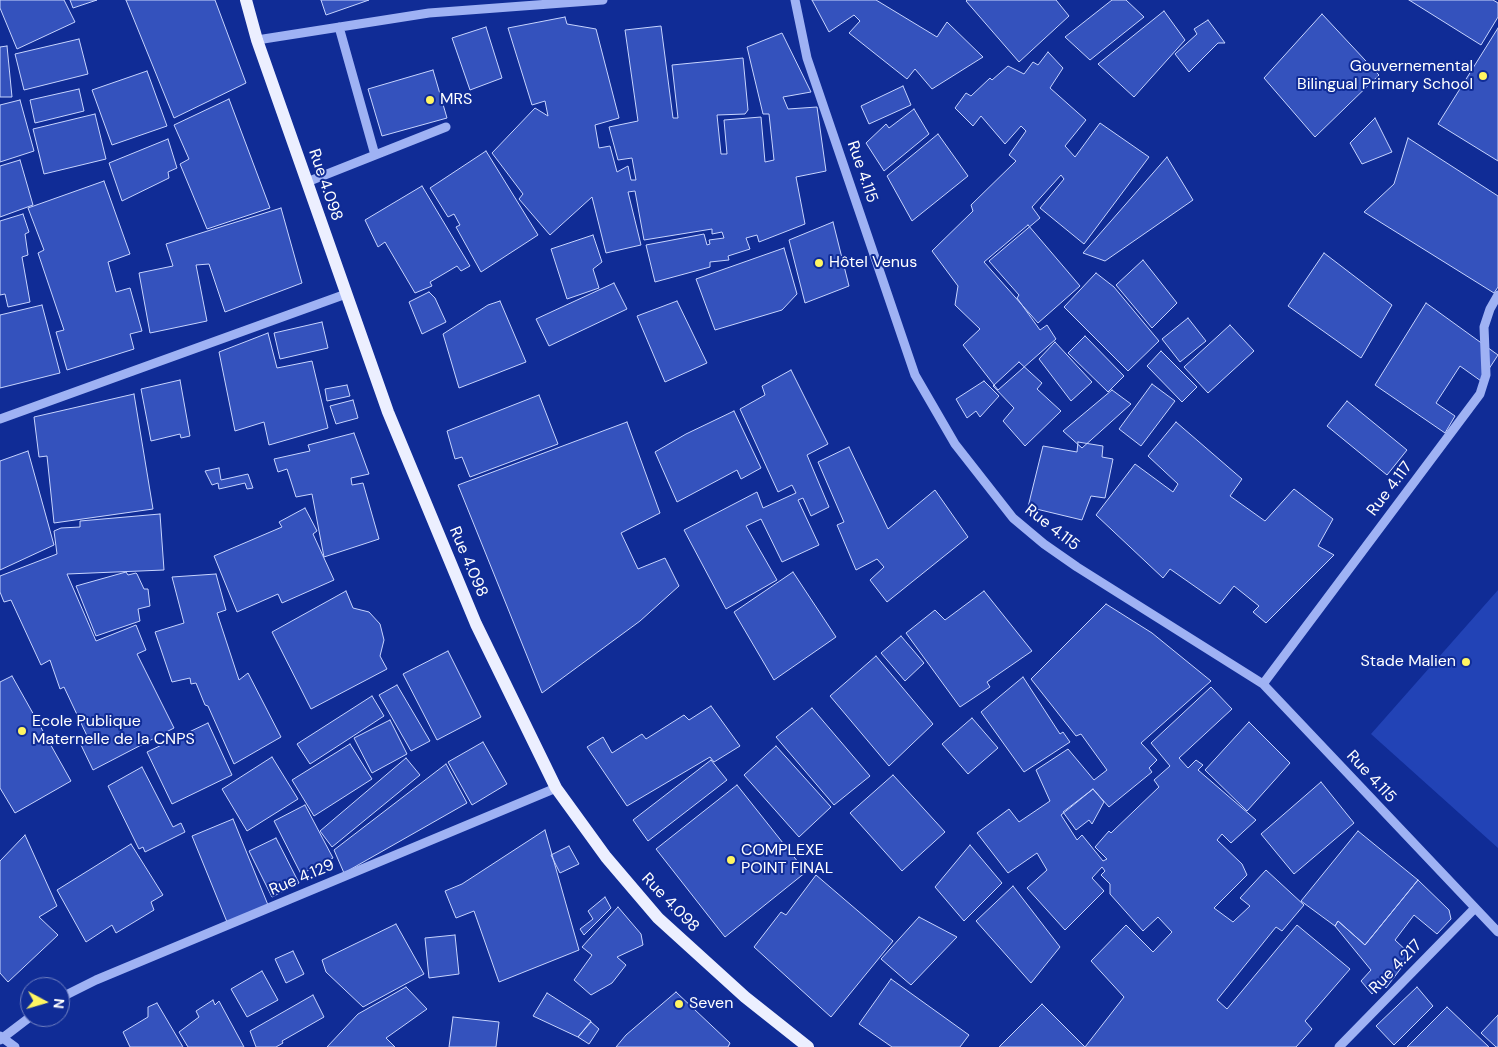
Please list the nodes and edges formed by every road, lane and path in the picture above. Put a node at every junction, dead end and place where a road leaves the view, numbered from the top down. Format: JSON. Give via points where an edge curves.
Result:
{"nodes":[{"id":1,"x":246,"y":0,"type":"edge"},
{"id":2,"x":603,"y":0,"type":"edge"},
{"id":3,"x":795,"y":0,"type":"edge"},
{"id":4,"x":339,"y":27,"type":"junction"},
{"id":5,"x":256,"y":40,"type":"junction"},
{"id":6,"x":446,"y":127,"type":"dead end"},
{"id":7,"x":375,"y":155,"type":"junction"},
{"id":8,"x":307,"y":182,"type":"junction"},
{"id":9,"x":346,"y":294,"type":"junction"},
{"id":10,"x":1498,"y":295,"type":"edge"},
{"id":11,"x":0,"y":419,"type":"edge"},
{"id":12,"x":1263,"y":684,"type":"junction"},
{"id":13,"x":556,"y":788,"type":"junction"},
{"id":14,"x":1474,"y":908,"type":"junction"},
{"id":15,"x":1498,"y":932,"type":"edge"},
{"id":16,"x":70,"y":993,"type":"edge"},
{"id":17,"x":20,"y":1024,"type":"edge"},
{"id":18,"x":1,"y":1038,"type":"edge"},
{"id":19,"x":15,"y":1047,"type":"edge"},
{"id":20,"x":808,"y":1047,"type":"edge"},
{"id":21,"x":1339,"y":1047,"type":"edge"}],
"edges":[{"from":1,"to":5,"type":"main road","name":"Rue 4.098"},
{"from":2,"to":4,"type":"street","via":[[429,13]]},
{"from":3,"to":12,"type":"street","name":"Rue 4.115","via":[[807,58],[915,375],[954,444],[1013,518],[1044,544]]},
{"from":4,"to":5,"type":"street"},
{"from":4,"to":7,"type":"street"},
{"from":5,"to":8,"type":"main road","name":"Rue 4.098"},
{"from":6,"to":7,"type":"street"},
{"from":7,"to":8,"type":"street"},
{"from":8,"to":9,"type":"main road","name":"Rue 4.098"},
{"from":9,"to":11,"type":"street"},
{"from":9,"to":13,"type":"main road","name":"Rue 4.098","via":[[388,412],[476,624]]},
{"from":10,"to":12,"type":"street","name":"Rue 4.117","via":[[1484,328],[1486,375],[1480,394]]},
{"from":12,"to":14,"type":"street","name":"Rue 4.115"},
{"from":13,"to":16,"type":"street","name":"Rue 4.129"},
{"from":13,"to":20,"type":"main road","name":"Rue 4.098","via":[[606,857],[658,918],[744,997]]},
{"from":14,"to":15,"type":"street","name":"Rue 4.115"},
{"from":14,"to":21,"type":"street","name":"Rue 4.217"},
{"from":17,"to":18,"type":"street"},
{"from":18,"to":19,"type":"street"}]}
